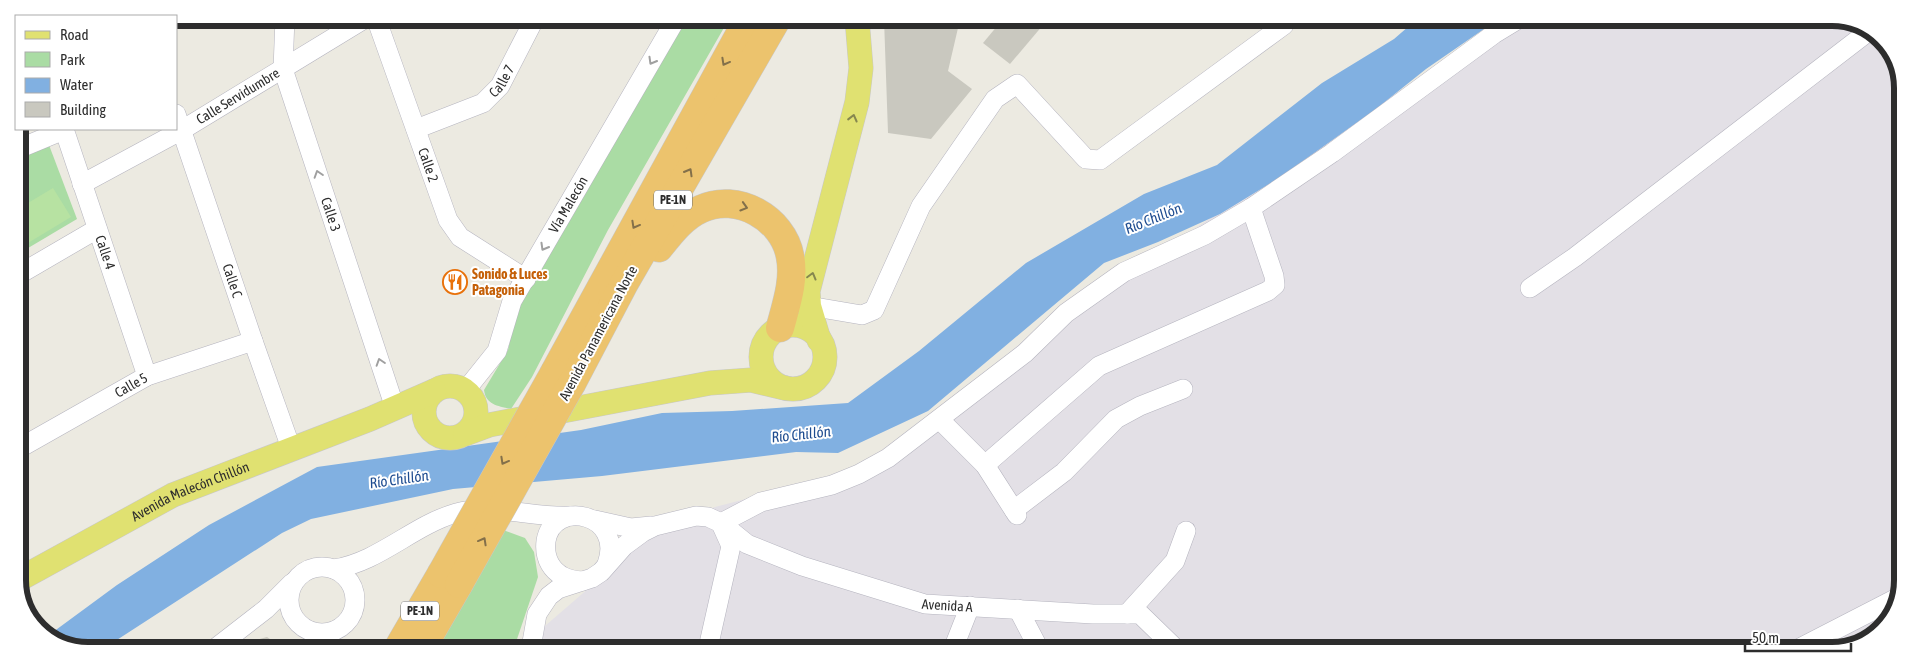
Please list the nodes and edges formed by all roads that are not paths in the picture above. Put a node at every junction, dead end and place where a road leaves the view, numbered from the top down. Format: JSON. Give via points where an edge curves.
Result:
{"nodes":[{"id":1,"x":285,"y":26,"type":"edge"},
{"id":2,"x":353,"y":26,"type":"edge"},
{"id":3,"x":379,"y":26,"type":"edge"},
{"id":4,"x":531,"y":26,"type":"edge"},
{"id":5,"x":672,"y":26,"type":"edge"},
{"id":6,"x":744,"y":26,"type":"edge"},
{"id":7,"x":773,"y":26,"type":"edge"},
{"id":8,"x":786,"y":26,"type":"edge"},
{"id":9,"x":858,"y":26,"type":"edge"},
{"id":10,"x":1283,"y":26,"type":"edge"},
{"id":11,"x":1507,"y":26,"type":"edge"},
{"id":12,"x":1863,"y":35,"type":"edge"},
{"id":13,"x":283,"y":69,"type":"junction"},
{"id":14,"x":726,"y":109,"type":"junction"},
{"id":15,"x":179,"y":122,"type":"edge"},
{"id":16,"x":416,"y":129,"type":"junction"},
{"id":17,"x":62,"y":130,"type":"edge"},
{"id":18,"x":64,"y":130,"type":"edge"},
{"id":19,"x":166,"y":130,"type":"edge"},
{"id":20,"x":26,"y":146,"type":"edge"},
{"id":21,"x":82,"y":184,"type":"junction"},
{"id":22,"x":1251,"y":208,"type":"junction"},
{"id":23,"x":97,"y":229,"type":"junction"},
{"id":24,"x":26,"y":270,"type":"edge"},
{"id":25,"x":526,"y":279,"type":"junction"},
{"id":26,"x":624,"y":284,"type":"junction"},
{"id":27,"x":1530,"y":288,"type":"dead end"},
{"id":28,"x":808,"y":306,"type":"junction"},
{"id":29,"x":771,"y":338,"type":"junction"},
{"id":30,"x":819,"y":340,"type":"junction"},
{"id":31,"x":253,"y":341,"type":"junction"},
{"id":32,"x":147,"y":376,"type":"junction"},
{"id":33,"x":563,"y":378,"type":"junction"},
{"id":34,"x":710,"y":383,"type":"junction"},
{"id":35,"x":785,"y":388,"type":"junction"},
{"id":36,"x":434,"y":390,"type":"junction"},
{"id":37,"x":1183,"y":390,"type":"dead end"},
{"id":38,"x":468,"y":394,"type":"junction"},
{"id":39,"x":395,"y":408,"type":"junction"},
{"id":40,"x":370,"y":419,"type":"junction"},
{"id":41,"x":940,"y":420,"type":"junction"},
{"id":42,"x":506,"y":423,"type":"junction"},
{"id":43,"x":434,"y":433,"type":"junction"},
{"id":44,"x":465,"y":434,"type":"junction"},
{"id":45,"x":26,"y":444,"type":"edge"},
{"id":46,"x":291,"y":448,"type":"junction"},
{"id":47,"x":985,"y":465,"type":"junction"},
{"id":48,"x":518,"y":513,"type":"junction"},
{"id":49,"x":570,"y":516,"type":"junction"},
{"id":50,"x":592,"y":519,"type":"junction"},
{"id":51,"x":720,"y":523,"type":"junction"},
{"id":52,"x":655,"y":526,"type":"junction"},
{"id":53,"x":1186,"y":531,"type":"dead end"},
{"id":54,"x":545,"y":549,"type":"junction"},
{"id":55,"x":381,"y":552,"type":"junction"},
{"id":56,"x":607,"y":564,"type":"junction"},
{"id":57,"x":334,"y":569,"type":"junction"},
{"id":58,"x":26,"y":576,"type":"edge"},
{"id":59,"x":296,"y":579,"type":"junction"},
{"id":60,"x":450,"y":579,"type":"junction"},
{"id":61,"x":582,"y":581,"type":"junction"},
{"id":62,"x":354,"y":594,"type":"junction"},
{"id":63,"x":1889,"y":603,"type":"edge"},
{"id":64,"x":970,"y":606,"type":"junction"},
{"id":65,"x":1018,"y":609,"type":"junction"},
{"id":66,"x":717,"y":610,"type":"junction"},
{"id":67,"x":1127,"y":614,"type":"junction"},
{"id":68,"x":255,"y":618,"type":"junction"},
{"id":69,"x":294,"y":618,"type":"junction"},
{"id":70,"x":314,"y":640,"type":"edge"},
{"id":71,"x":224,"y":642,"type":"edge"},
{"id":72,"x":403,"y":642,"type":"edge"},
{"id":73,"x":424,"y":642,"type":"edge"},
{"id":74,"x":531,"y":642,"type":"edge"},
{"id":75,"x":701,"y":642,"type":"edge"},
{"id":76,"x":709,"y":642,"type":"edge"},
{"id":77,"x":956,"y":642,"type":"edge"},
{"id":78,"x":1035,"y":642,"type":"edge"},
{"id":79,"x":1169,"y":642,"type":"edge"},
{"id":80,"x":1812,"y":642,"type":"edge"}],
"edges":[{"from":1,"to":13,"type":"street","name":"Calle 3"},
{"from":2,"to":13,"type":"street","name":"Calle Servidumbre"},
{"from":3,"to":16,"type":"street","name":"Calle 2"},
{"from":4,"to":16,"type":"street","name":"Calle 7","via":[[500,86],[483,104]]},
{"from":5,"to":25,"type":"street","name":"Vía Malecón","one_way":true},
{"from":6,"to":33,"type":"highway","name":"Avenida Panamericana Norte","number":"PE-1N","one_way":true},
{"from":7,"to":14,"type":"highway","name":"Avenida Panamericana Norte","number":"PE-1N"},
{"from":8,"to":14,"type":"highway"},
{"from":28,"to":9,"type":"main road","one_way":true,"via":[[808,291],[858,102],[861,68]]},
{"from":10,"to":28,"type":"street","via":[[1100,160],[1086,159],[1017,84],[995,99],[921,206],[874,310],[862,315]]},
{"from":11,"to":22,"type":"street"},
{"from":12,"to":27,"type":"street"},
{"from":13,"to":15,"type":"street","name":"Calle Servidumbre"},
{"from":39,"to":13,"type":"street","name":"Calle 3","one_way":true},
{"from":26,"to":14,"type":"highway","name":"Avenida Panamericana Norte","number":"PE-1N","one_way":true},
{"from":15,"to":31,"type":"street","name":"Calle C"},
{"from":16,"to":25,"type":"street","name":"Calle 2","via":[[448,220],[460,237]]},
{"from":17,"to":20,"type":"street"},
{"from":18,"to":21,"type":"street","name":"Calle 4"},
{"from":19,"to":21,"type":"street","name":"Calle Servidumbre"},
{"from":21,"to":23,"type":"street","name":"Calle 4"},
{"from":22,"to":41,"type":"street","via":[[1205,235],[1117,277],[1066,313],[1025,353]]},
{"from":22,"to":47,"type":"street","via":[[1274,276],[1274,284],[1268,291],[1098,366]]},
{"from":23,"to":24,"type":"street"},
{"from":23,"to":32,"type":"street","name":"Calle 4"},
{"from":25,"to":38,"type":"street","name":"Vía Malecón","via":[[508,310],[497,351]]},
{"from":26,"to":29,"type":"highway","one_way":true,"via":[[642,270],[676,227],[692,213],[722,203],[743,206],[770,222],[788,249],[791,279]]},
{"from":26,"to":33,"type":"highway","name":"Avenida Panamericana Norte","number":"PE-1N"},
{"from":28,"to":30,"type":"main road"},
{"from":29,"to":30,"type":"main road","via":[[797,326],[813,333]]},
{"from":29,"to":34,"type":"main road","via":[[742,368]]},
{"from":29,"to":35,"type":"main road","via":[[762,364],[764,373]]},
{"from":30,"to":35,"type":"main road","via":[[825,358],[819,376],[804,387]]},
{"from":31,"to":32,"type":"street","name":"Calle 5"},
{"from":31,"to":46,"type":"street","name":"Calle C"},
{"from":32,"to":45,"type":"street","name":"Calle 5"},
{"from":33,"to":60,"type":"highway","name":"Avenida Panamericana Norte","number":"PE-1N","bridge":true},
{"from":34,"to":35,"type":"main road","via":[[751,380]]},
{"from":34,"to":42,"type":"main road"},
{"from":36,"to":38,"type":"main road","via":[[450,386]]},
{"from":36,"to":39,"type":"main road","name":"Avenida Malecón Chillón"},
{"from":36,"to":43,"type":"main road","via":[[428,396],[423,412],[428,427]]},
{"from":37,"to":47,"type":"street","via":[[1116,419],[1064,472],[1015,513]]},
{"from":38,"to":42,"type":"main road","via":[[491,416]]},
{"from":38,"to":44,"type":"main road","via":[[475,404],[475,421]]},
{"from":39,"to":40,"type":"main road","name":"Avenida Malecón Chillón"},
{"from":40,"to":43,"type":"main road","name":"Avenida Malecón Chillón","via":[[398,418]]},
{"from":40,"to":46,"type":"main road","name":"Avenida Malecón Chillón"},
{"from":41,"to":47,"type":"street"},
{"from":41,"to":51,"type":"street","via":[[888,458],[859,474],[762,502]]},
{"from":42,"to":44,"type":"main road"},
{"from":43,"to":44,"type":"main road","via":[[450,438]]},
{"from":46,"to":58,"type":"main road","name":"Avenida Malecón Chillón","via":[[173,494]]},
{"from":48,"to":49,"type":"street"},
{"from":48,"to":54,"type":"street","via":[[538,530]]},
{"from":48,"to":55,"type":"street","via":[[487,510],[454,514],[431,523]]},
{"from":49,"to":50,"type":"street"},
{"from":49,"to":54,"type":"street","via":[[552,528]]},
{"from":50,"to":52,"type":"street","via":[[631,528]]},
{"from":50,"to":56,"type":"street","via":[[607,533],[610,554]]},
{"from":51,"to":52,"type":"street","via":[[696,516]]},
{"from":51,"to":64,"type":"street","name":"Avenida A","via":[[746,544],[802,566],[925,604]]},
{"from":51,"to":66,"type":"street","via":[[731,546]]},
{"from":52,"to":56,"type":"street","via":[[632,539]]},
{"from":53,"to":67,"type":"street","via":[[1175,561]]},
{"from":54,"to":61,"type":"street","via":[[553,570],[571,580]]},
{"from":55,"to":57,"type":"street","via":[[364,562]]},
{"from":55,"to":62,"type":"street","via":[[365,569]]},
{"from":56,"to":61,"type":"street","via":[[592,578]]},
{"from":57,"to":59,"type":"street","via":[[313,568]]},
{"from":57,"to":62,"type":"street","via":[[350,583]]},
{"from":59,"to":68,"type":"street"},
{"from":59,"to":69,"type":"street","via":[[288,598]]},
{"from":60,"to":72,"type":"highway","name":"Avenida Panamericana Norte","number":"PE-1N"},
{"from":60,"to":73,"type":"highway","name":"Avenida Panamericana Norte","number":"PE-1N"},
{"from":61,"to":74,"type":"street","via":[[558,589],[541,606],[533,623]]},
{"from":62,"to":70,"type":"street","via":[[355,605],[344,626]]},
{"from":63,"to":80,"type":"street"},
{"from":64,"to":65,"type":"street","name":"Avenida A"},
{"from":64,"to":77,"type":"street"},
{"from":65,"to":67,"type":"street","name":"Avenida A"},
{"from":65,"to":78,"type":"street"},
{"from":66,"to":75,"type":"street"},
{"from":66,"to":76,"type":"street"},
{"from":67,"to":79,"type":"street","name":"Avenida A","via":[[1140,614]]},
{"from":68,"to":69,"type":"street","via":[[273,614]]},
{"from":68,"to":71,"type":"street"},
{"from":69,"to":70,"type":"street"}]}
